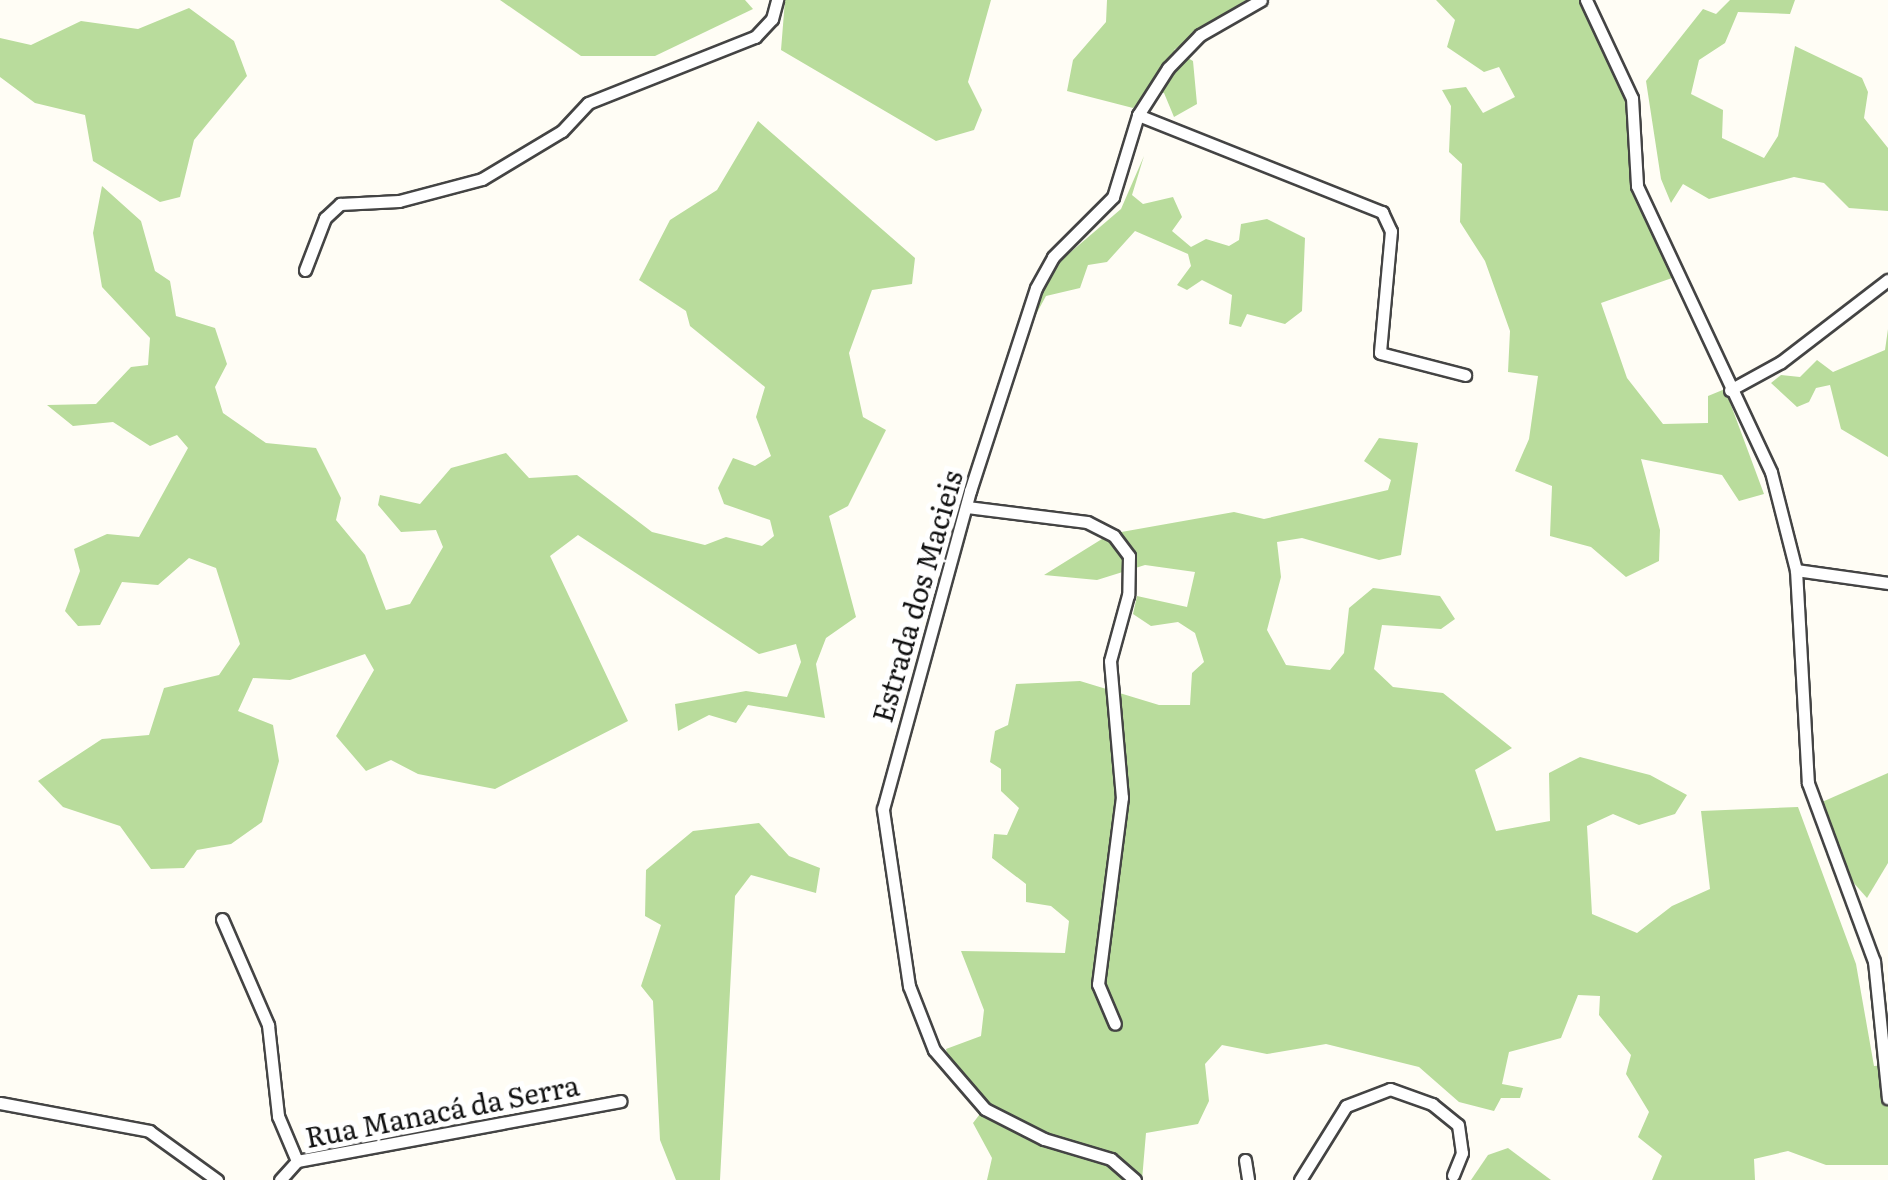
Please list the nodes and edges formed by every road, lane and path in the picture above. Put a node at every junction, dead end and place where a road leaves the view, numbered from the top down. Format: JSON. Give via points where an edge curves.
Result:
{"nodes":[{"id":1,"x":778,"y":0,"type":"edge"},
{"id":2,"x":1261,"y":0,"type":"edge"},
{"id":3,"x":1586,"y":0,"type":"edge"},
{"id":4,"x":1138,"y":115,"type":"junction"},
{"id":5,"x":305,"y":270,"type":"dead end"},
{"id":6,"x":1888,"y":280,"type":"edge"},
{"id":7,"x":1464,"y":375,"type":"dead end"},
{"id":8,"x":1730,"y":390,"type":"junction"},
{"id":9,"x":966,"y":507,"type":"junction"},
{"id":10,"x":1796,"y":570,"type":"junction"},
{"id":11,"x":1888,"y":583,"type":"edge"},
{"id":12,"x":222,"y":919,"type":"dead end"},
{"id":13,"x":1115,"y":1024,"type":"dead end"},
{"id":14,"x":1888,"y":1046,"type":"edge"},
{"id":15,"x":1888,"y":1098,"type":"edge"},
{"id":16,"x":620,"y":1102,"type":"dead end"},
{"id":17,"x":0,"y":1104,"type":"edge"},
{"id":18,"x":1245,"y":1160,"type":"dead end"},
{"id":19,"x":298,"y":1162,"type":"junction"},
{"id":20,"x":1453,"y":1175,"type":"dead end"},
{"id":21,"x":217,"y":1180,"type":"edge"},
{"id":22,"x":280,"y":1180,"type":"edge"},
{"id":23,"x":1135,"y":1180,"type":"edge"},
{"id":24,"x":1248,"y":1180,"type":"edge"},
{"id":25,"x":1300,"y":1180,"type":"edge"}],
"edges":[{"from":1,"to":5,"type":"street","via":[[772,19],[754,37],[588,103],[562,131],[482,180],[399,200],[340,204],[325,218]]},
{"from":2,"to":4,"type":"street","name":"Estrada dos Macieis","via":[[1200,35],[1157,82]]},
{"from":3,"to":8,"type":"street","via":[[1632,98],[1637,186]]},
{"from":4,"to":7,"type":"street","via":[[1351,197],[1387,218],[1380,353]]},
{"from":4,"to":9,"type":"street","name":"Estrada dos Macieis","via":[[1112,196],[1053,257],[1036,288]]},
{"from":6,"to":8,"type":"street","via":[[1781,362]]},
{"from":8,"to":10,"type":"street","via":[[1771,472]]},
{"from":9,"to":13,"type":"street","via":[[1087,522],[1114,536],[1129,556],[1128,596],[1110,661],[1122,797],[1098,984]]},
{"from":9,"to":23,"type":"street","name":"Estrada dos Macieis","via":[[883,809],[909,986],[934,1050],[972,1098],[1024,1131],[1111,1160]]},
{"from":10,"to":11,"type":"street"},
{"from":10,"to":14,"type":"street","via":[[1808,783],[1874,962]]},
{"from":12,"to":19,"type":"street","via":[[268,1025],[278,1116]]},
{"from":14,"to":15,"type":"street"},
{"from":16,"to":19,"type":"street","name":"Rua Manacá da Serra"},
{"from":17,"to":21,"type":"street","via":[[149,1131]]},
{"from":18,"to":24,"type":"street"},
{"from":19,"to":22,"type":"street","name":"Rua Manacá da Serra"},
{"from":20,"to":25,"type":"street","via":[[1462,1153],[1458,1125],[1413,1094],[1382,1090],[1346,1106]]}]}
